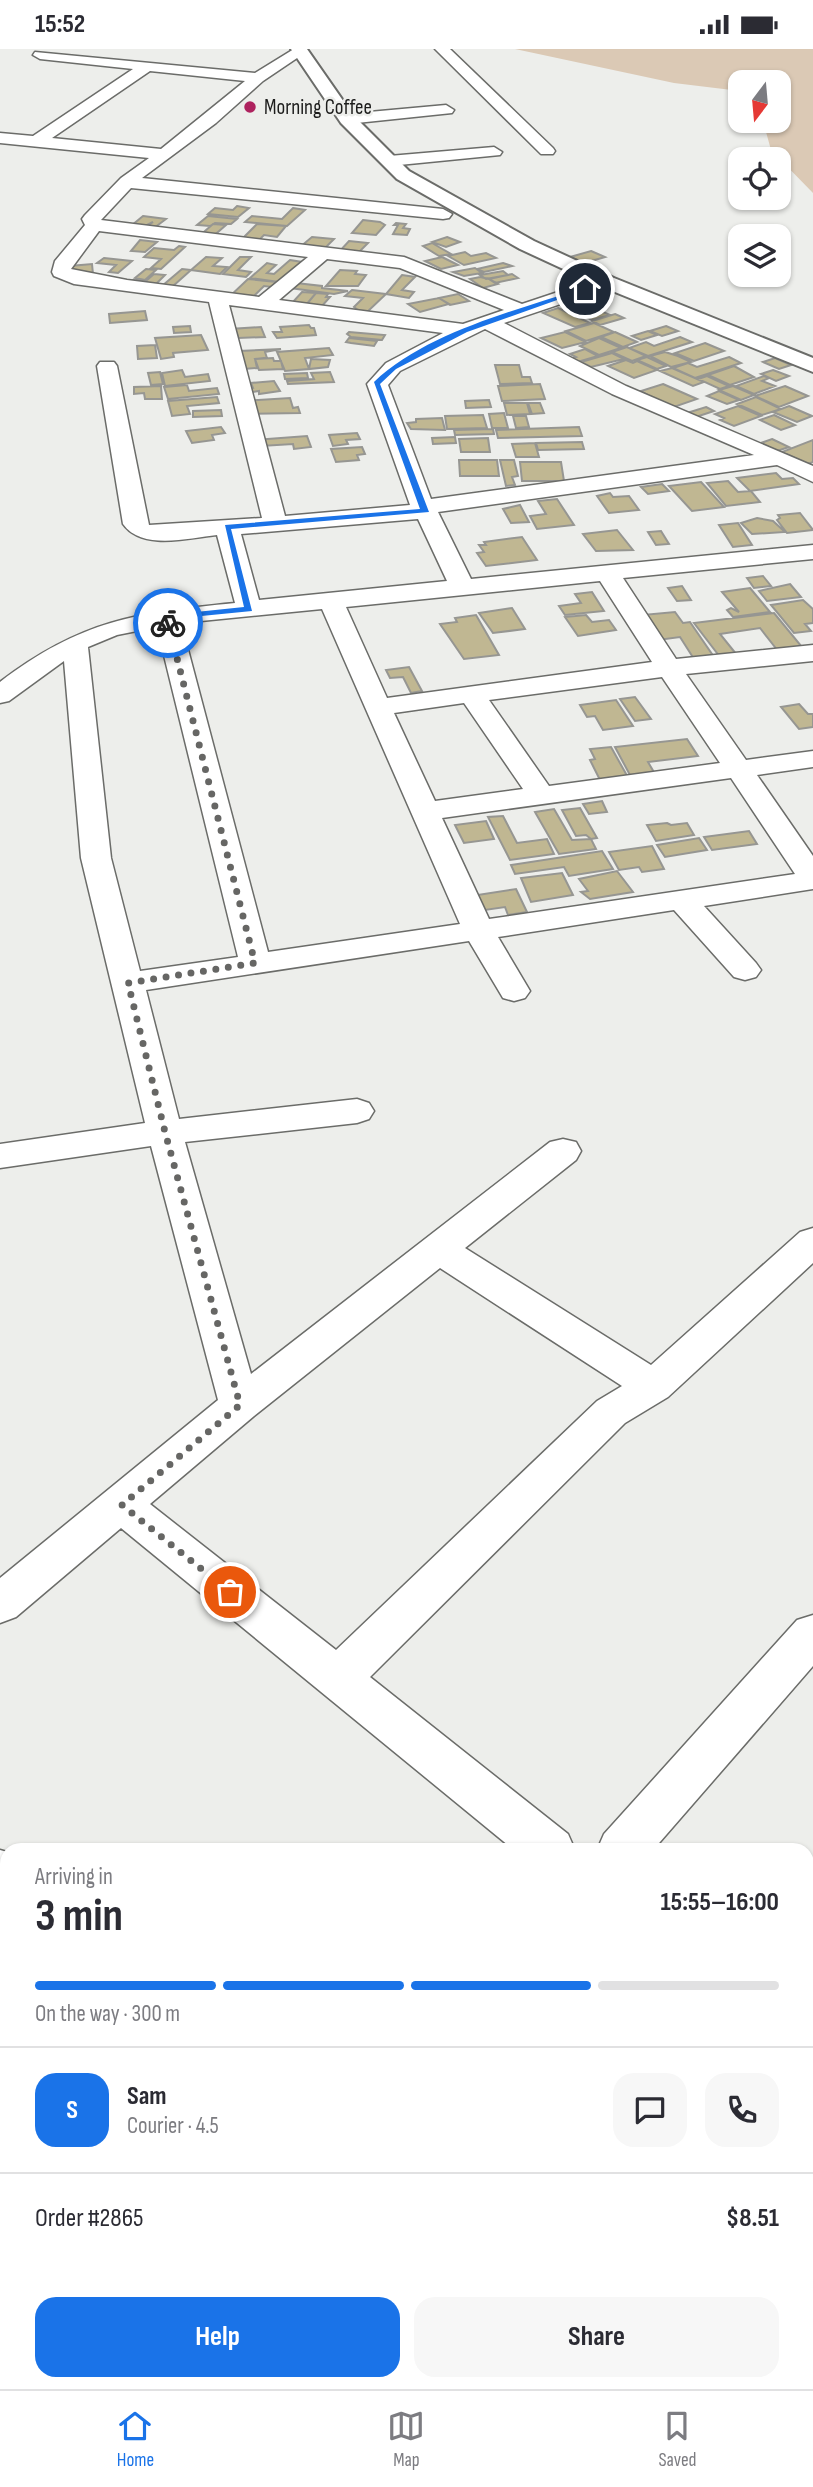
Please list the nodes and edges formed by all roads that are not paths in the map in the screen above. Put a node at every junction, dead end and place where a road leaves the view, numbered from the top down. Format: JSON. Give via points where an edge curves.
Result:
{"nodes":[{"id":1,"x":442,"y":49,"type":"edge"},
{"id":2,"x":299,"y":51,"type":"edge"},
{"id":3,"x":40,"y":55,"type":"dead end"},
{"id":4,"x":145,"y":68,"type":"junction"},
{"id":5,"x":258,"y":78,"type":"junction"},
{"id":6,"x":446,"y":110,"type":"dead end"},
{"id":7,"x":347,"y":119,"type":"junction"},
{"id":8,"x":0,"y":138,"type":"edge"},
{"id":9,"x":39,"y":140,"type":"junction"},
{"id":10,"x":547,"y":151,"type":"dead end"},
{"id":11,"x":494,"y":152,"type":"dead end"},
{"id":12,"x":163,"y":154,"type":"junction"},
{"id":13,"x":389,"y":161,"type":"junction"},
{"id":14,"x":127,"y":182,"type":"junction"},
{"id":15,"x":448,"y":209,"type":"junction"},
{"id":16,"x":94,"y":225,"type":"junction"},
{"id":17,"x":322,"y":254,"type":"junction"},
{"id":18,"x":404,"y":263,"type":"junction"},
{"id":19,"x":607,"y":282,"type":"junction"},
{"id":20,"x":217,"y":297,"type":"junction"},
{"id":21,"x":263,"y":304,"type":"junction"},
{"id":22,"x":520,"y":310,"type":"junction"},
{"id":23,"x":486,"y":322,"type":"junction"},
{"id":24,"x":464,"y":330,"type":"junction"},
{"id":25,"x":107,"y":366,"type":"dead end"},
{"id":26,"x":813,"y":366,"type":"edge"},
{"id":27,"x":780,"y":458,"type":"junction"},
{"id":28,"x":813,"y":475,"type":"edge"},
{"id":29,"x":424,"y":509,"type":"junction"},
{"id":30,"x":275,"y":523,"type":"junction"},
{"id":31,"x":227,"y":527,"type":"junction"},
{"id":32,"x":813,"y":552,"type":"edge"},
{"id":33,"x":608,"y":574,"type":"junction"},
{"id":34,"x":462,"y":587,"type":"junction"},
{"id":35,"x":331,"y":602,"type":"junction"},
{"id":36,"x":249,"y":609,"type":"junction"},
{"id":37,"x":167,"y":617,"type":"junction"},
{"id":38,"x":75,"y":644,"type":"junction"},
{"id":39,"x":813,"y":653,"type":"edge"},
{"id":40,"x":667,"y":668,"type":"junction"},
{"id":41,"x":471,"y":694,"type":"junction"},
{"id":42,"x":0,"y":695,"type":"edge"},
{"id":43,"x":378,"y":706,"type":"junction"},
{"id":44,"x":813,"y":759,"type":"edge"},
{"id":45,"x":740,"y":769,"type":"junction"},
{"id":46,"x":542,"y":796,"type":"junction"},
{"id":47,"x":426,"y":811,"type":"junction"},
{"id":48,"x":813,"y":879,"type":"edge"},
{"id":49,"x":682,"y":900,"type":"junction"},
{"id":50,"x":478,"y":930,"type":"junction"},
{"id":51,"x":255,"y":963,"type":"junction"},
{"id":52,"x":745,"y":970,"type":"dead end"},
{"id":53,"x":128,"y":983,"type":"junction"},
{"id":54,"x":514,"y":991,"type":"dead end"},
{"id":55,"x":357,"y":1111,"type":"dead end"},
{"id":56,"x":165,"y":1132,"type":"junction"},
{"id":57,"x":563,"y":1151,"type":"dead end"},
{"id":58,"x":0,"y":1156,"type":"edge"},
{"id":59,"x":813,"y":1241,"type":"edge"},
{"id":60,"x":438,"y":1249,"type":"junction"},
{"id":61,"x":654,"y":1386,"type":"junction"},
{"id":62,"x":240,"y":1405,"type":"junction"},
{"id":63,"x":122,"y":1505,"type":"junction"},
{"id":64,"x":0,"y":1604,"type":"edge"},
{"id":65,"x":813,"y":1634,"type":"edge"},
{"id":66,"x":337,"y":1679,"type":"junction"},
{"id":67,"x":542,"y":1843,"type":"edge"},
{"id":68,"x":627,"y":1843,"type":"edge"}],
"edges":[{"from":1,"to":10,"type":"street"},
{"from":2,"to":5,"type":"street"},
{"from":2,"to":7,"type":"street"},
{"from":3,"to":4,"type":"street"},
{"from":4,"to":5,"type":"street"},
{"from":4,"to":9,"type":"street"},
{"from":5,"to":12,"type":"street"},
{"from":6,"to":7,"type":"street"},
{"from":7,"to":13,"type":"street"},
{"from":8,"to":9,"type":"street"},
{"from":9,"to":12,"type":"street"},
{"from":11,"to":13,"type":"street"},
{"from":12,"to":14,"type":"street"},
{"from":13,"to":15,"type":"street"},
{"from":14,"to":15,"type":"street"},
{"from":14,"to":16,"type":"street","via":[[91,219]]},
{"from":15,"to":18,"type":"street"},
{"from":15,"to":19,"type":"street"},
{"from":16,"to":17,"type":"street"},
{"from":16,"to":20,"type":"street","via":[[61,272],[74,278]]},
{"from":17,"to":18,"type":"street"},
{"from":17,"to":21,"type":"street"},
{"from":18,"to":22,"type":"street"},
{"from":19,"to":22,"type":"street"},
{"from":19,"to":26,"type":"street"},
{"from":20,"to":21,"type":"street"},
{"from":20,"to":30,"type":"street"},
{"from":21,"to":24,"type":"street"},
{"from":22,"to":23,"type":"street"},
{"from":23,"to":24,"type":"street"},
{"from":23,"to":27,"type":"street","via":[[619,390]]},
{"from":24,"to":29,"type":"street","via":[[393,367],[377,384]]},
{"from":25,"to":31,"type":"street","via":[[135,524],[142,531],[162,533]]},
{"from":27,"to":28,"type":"street"},
{"from":27,"to":29,"type":"street"},
{"from":29,"to":30,"type":"street"},
{"from":29,"to":34,"type":"street"},
{"from":30,"to":31,"type":"street"},
{"from":31,"to":36,"type":"street"},
{"from":32,"to":33,"type":"street"},
{"from":33,"to":34,"type":"street"},
{"from":33,"to":40,"type":"street"},
{"from":34,"to":35,"type":"street"},
{"from":35,"to":36,"type":"street"},
{"from":35,"to":43,"type":"street"},
{"from":36,"to":37,"type":"street"},
{"from":37,"to":38,"type":"street","via":[[108,630]]},
{"from":37,"to":51,"type":"street"},
{"from":38,"to":42,"type":"street"},
{"from":38,"to":53,"type":"street","via":[[96,858]]},
{"from":39,"to":40,"type":"street"},
{"from":40,"to":41,"type":"street"},
{"from":40,"to":45,"type":"street"},
{"from":41,"to":43,"type":"street"},
{"from":41,"to":46,"type":"street"},
{"from":43,"to":47,"type":"street"},
{"from":44,"to":45,"type":"street"},
{"from":45,"to":46,"type":"street"},
{"from":45,"to":48,"type":"street"},
{"from":46,"to":47,"type":"street"},
{"from":47,"to":50,"type":"street"},
{"from":48,"to":49,"type":"street"},
{"from":49,"to":50,"type":"street"},
{"from":49,"to":52,"type":"street"},
{"from":50,"to":51,"type":"street"},
{"from":50,"to":54,"type":"street"},
{"from":51,"to":53,"type":"street"},
{"from":53,"to":56,"type":"street"},
{"from":55,"to":56,"type":"street"},
{"from":56,"to":58,"type":"street"},
{"from":56,"to":62,"type":"street"},
{"from":57,"to":60,"type":"street"},
{"from":59,"to":61,"type":"street"},
{"from":60,"to":61,"type":"street"},
{"from":60,"to":62,"type":"street"},
{"from":61,"to":66,"type":"street","via":[[611,1412]]},
{"from":62,"to":63,"type":"street"},
{"from":63,"to":64,"type":"street"},
{"from":63,"to":66,"type":"street"},
{"from":65,"to":68,"type":"street"},
{"from":66,"to":67,"type":"street"}]}
